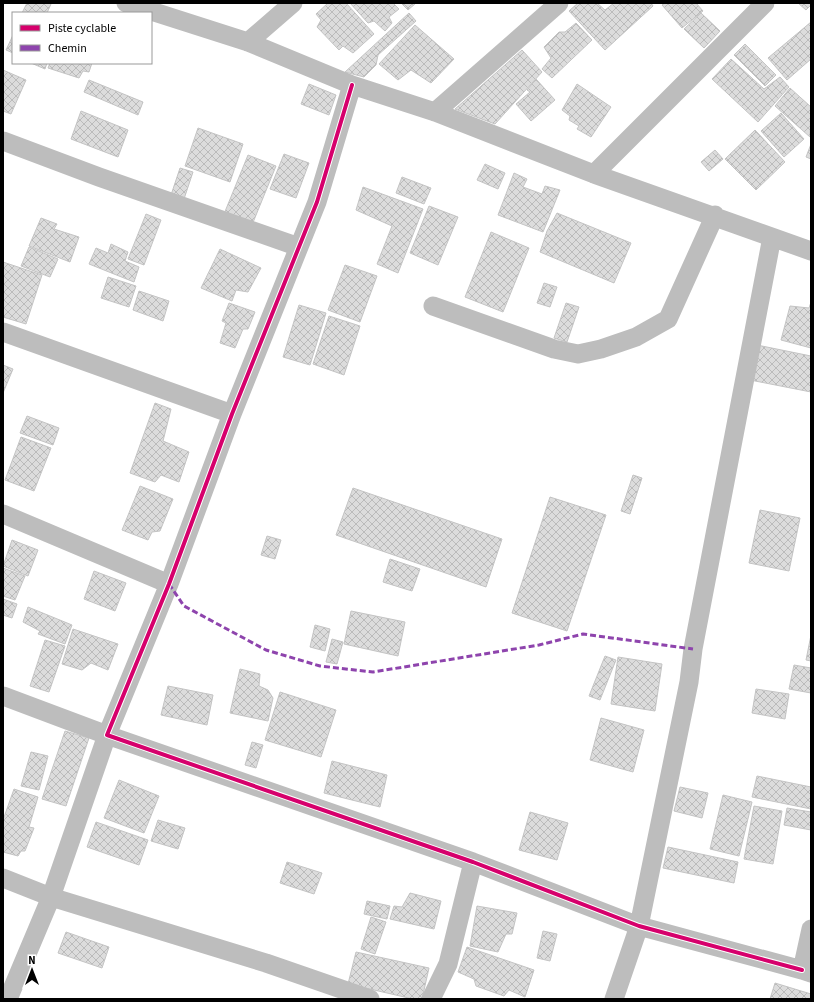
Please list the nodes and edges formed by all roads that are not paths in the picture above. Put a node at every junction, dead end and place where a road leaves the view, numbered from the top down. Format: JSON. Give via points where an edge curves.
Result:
{"nodes":[{"id":1,"x":126,"y":3,"type":"edge"},
{"id":2,"x":293,"y":3,"type":"edge"},
{"id":3,"x":559,"y":3,"type":"edge"},
{"id":4,"x":765,"y":3,"type":"edge"},
{"id":5,"x":248,"y":42,"type":"junction"},
{"id":6,"x":352,"y":85,"type":"junction"},
{"id":7,"x":435,"y":112,"type":"junction"},
{"id":8,"x":3,"y":141,"type":"edge"},
{"id":9,"x":594,"y":174,"type":"junction"},
{"id":10,"x":715,"y":215,"type":"junction"},
{"id":11,"x":772,"y":237,"type":"junction"},
{"id":12,"x":300,"y":247,"type":"junction"},
{"id":13,"x":811,"y":251,"type":"edge"},
{"id":14,"x":433,"y":306,"type":"dead end"},
{"id":15,"x":3,"y":332,"type":"edge"},
{"id":16,"x":232,"y":414,"type":"junction"},
{"id":17,"x":3,"y":514,"type":"edge"},
{"id":18,"x":169,"y":584,"type":"junction"},
{"id":19,"x":3,"y":696,"type":"edge"},
{"id":20,"x":107,"y":735,"type":"junction"},
{"id":21,"x":473,"y":862,"type":"junction"},
{"id":22,"x":3,"y":878,"type":"edge"},
{"id":23,"x":51,"y":897,"type":"junction"},
{"id":24,"x":639,"y":926,"type":"junction"},
{"id":25,"x":811,"y":929,"type":"edge"},
{"id":26,"x":806,"y":972,"type":"edge"},
{"id":27,"x":8,"y":999,"type":"edge"},
{"id":28,"x":370,"y":999,"type":"edge"},
{"id":29,"x":431,"y":999,"type":"edge"},
{"id":30,"x":614,"y":999,"type":"edge"}],
"edges":[{"from":1,"to":5,"type":"street"},
{"from":2,"to":5,"type":"street"},
{"from":3,"to":7,"type":"street"},
{"from":4,"to":9,"type":"street"},
{"from":5,"to":6,"type":"street"},
{"from":6,"to":7,"type":"street"},
{"from":6,"to":12,"type":"street","via":[[317,202]]},
{"from":7,"to":9,"type":"street"},
{"from":8,"to":12,"type":"street"},
{"from":9,"to":10,"type":"street"},
{"from":10,"to":11,"type":"street"},
{"from":10,"to":14,"type":"street","via":[[668,319],[636,337],[601,349],[578,354],[554,349]]},
{"from":11,"to":13,"type":"street"},
{"from":11,"to":24,"type":"street","via":[[693,649],[689,682]]},
{"from":12,"to":16,"type":"street"},
{"from":15,"to":16,"type":"street"},
{"from":16,"to":18,"type":"street"},
{"from":17,"to":18,"type":"street"},
{"from":18,"to":20,"type":"street"},
{"from":19,"to":20,"type":"street"},
{"from":20,"to":21,"type":"street"},
{"from":20,"to":23,"type":"street"},
{"from":21,"to":24,"type":"street"},
{"from":21,"to":29,"type":"street","via":[[448,964]]},
{"from":22,"to":23,"type":"street"},
{"from":23,"to":27,"type":"street"},
{"from":23,"to":28,"type":"street","via":[[266,963]]},
{"from":24,"to":26,"type":"street"},
{"from":24,"to":30,"type":"street"},
{"from":25,"to":26,"type":"street"}]}
